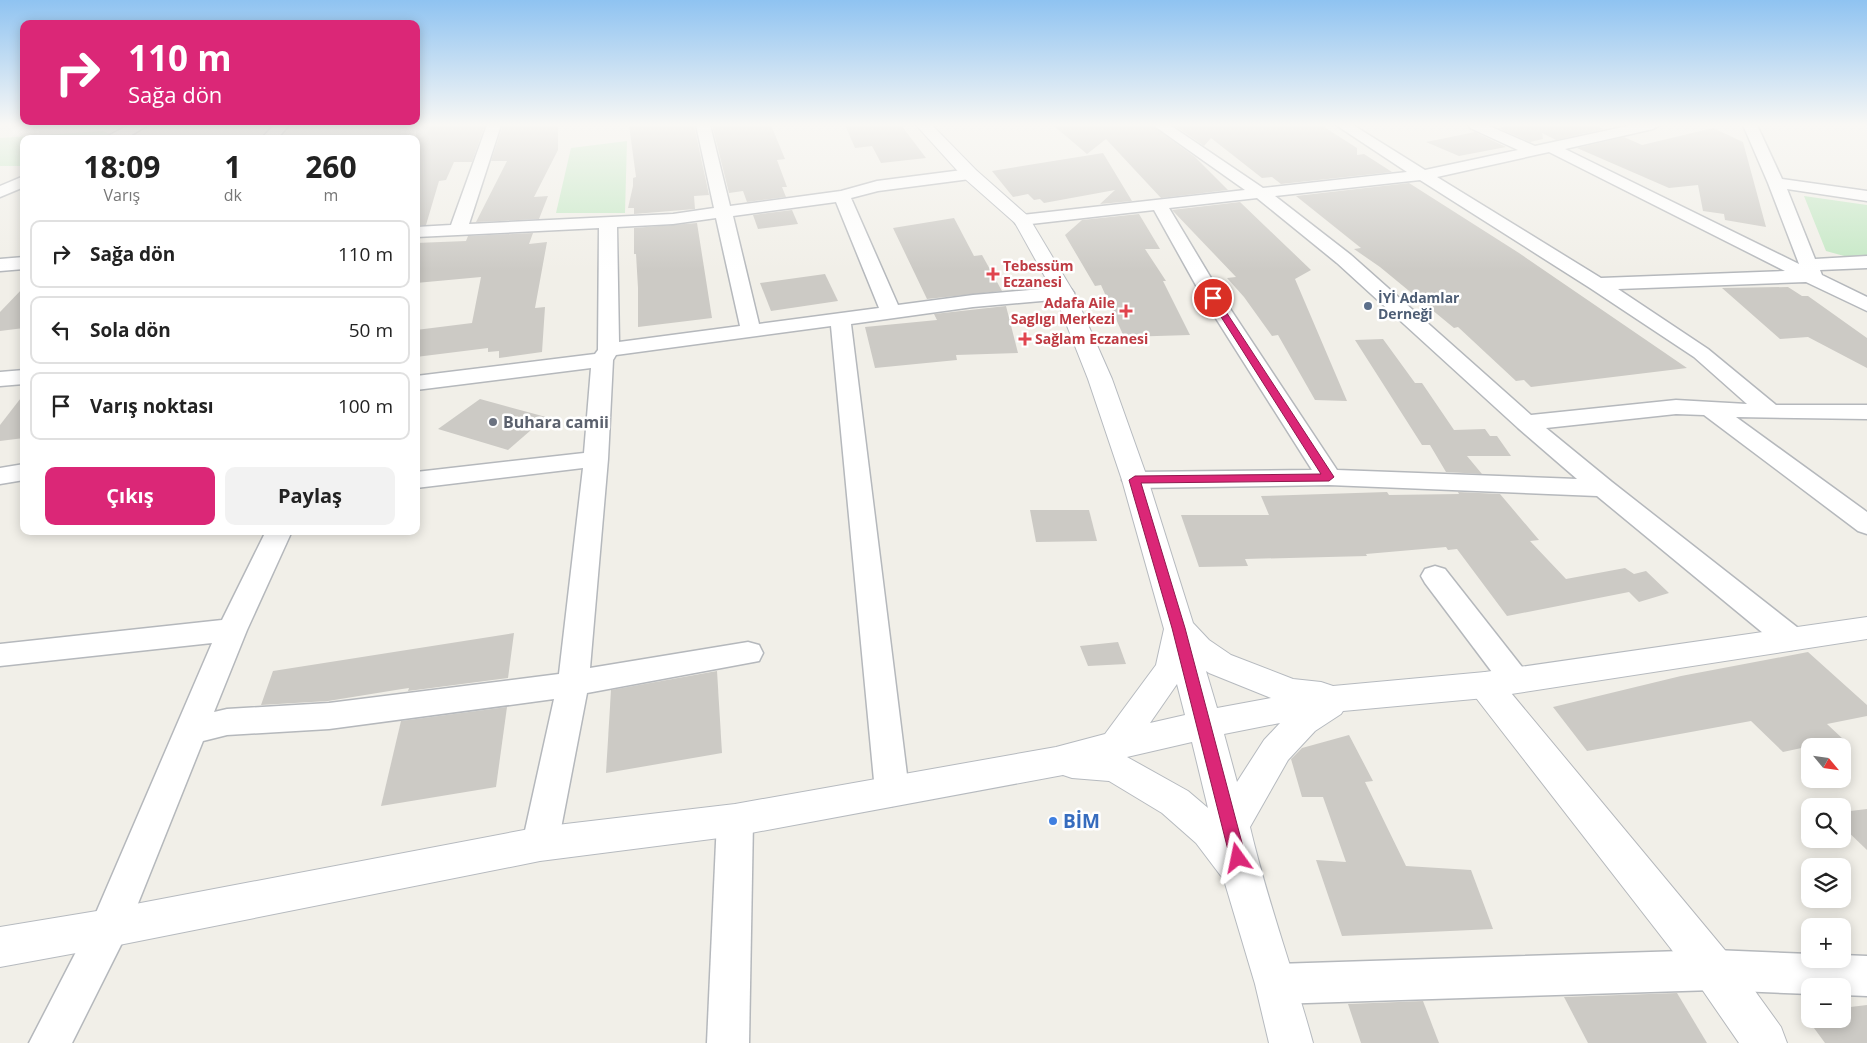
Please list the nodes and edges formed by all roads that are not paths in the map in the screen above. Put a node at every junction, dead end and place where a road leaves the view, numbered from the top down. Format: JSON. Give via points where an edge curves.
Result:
{"nodes":[{"id":1,"x":477,"y":174,"type":"edge"},
{"id":2,"x":714,"y":174,"type":"edge"},
{"id":3,"x":970,"y":174,"type":"joint"},
{"id":4,"x":1232,"y":174,"type":"edge"},
{"id":5,"x":1418,"y":174,"type":"edge"},
{"id":6,"x":1432,"y":174,"type":"edge"},
{"id":7,"x":1596,"y":174,"type":"edge"},
{"id":8,"x":1772,"y":174,"type":"edge"},
{"id":9,"x":1422,"y":176,"type":"junction"},
{"id":10,"x":20,"y":183,"type":"edge"},
{"id":11,"x":1776,"y":183,"type":"junction"},
{"id":12,"x":0,"y":192,"type":"edge"},
{"id":13,"x":1263,"y":195,"type":"junction"},
{"id":14,"x":842,"y":196,"type":"junction"},
{"id":15,"x":1867,"y":196,"type":"edge"},
{"id":16,"x":1159,"y":205,"type":"junction"},
{"id":17,"x":722,"y":213,"type":"junction"},
{"id":18,"x":1022,"y":220,"type":"junction"},
{"id":19,"x":608,"y":222,"type":"junction"},
{"id":20,"x":458,"y":230,"type":"junction"},
{"id":21,"x":420,"y":232,"type":"edge"},
{"id":22,"x":1867,"y":262,"type":"edge"},
{"id":23,"x":20,"y":263,"type":"edge"},
{"id":24,"x":0,"y":265,"type":"edge"},
{"id":25,"x":1811,"y":270,"type":"junction"},
{"id":26,"x":1598,"y":284,"type":"junction"},
{"id":27,"x":1064,"y":294,"type":"junction"},
{"id":28,"x":1867,"y":305,"type":"edge"},
{"id":29,"x":891,"y":312,"type":"junction"},
{"id":30,"x":840,"y":319,"type":"junction"},
{"id":31,"x":750,"y":331,"type":"junction"},
{"id":32,"x":606,"y":355,"type":"junction"},
{"id":33,"x":20,"y":377,"type":"edge"},
{"id":34,"x":0,"y":379,"type":"edge"},
{"id":35,"x":420,"y":382,"type":"edge"},
{"id":36,"x":1710,"y":409,"type":"junction"},
{"id":37,"x":1770,"y":412,"type":"junction"},
{"id":38,"x":1867,"y":412,"type":"edge"},
{"id":39,"x":1526,"y":423,"type":"junction"},
{"id":40,"x":596,"y":459,"type":"junction"},
{"id":41,"x":20,"y":473,"type":"edge"},
{"id":42,"x":0,"y":476,"type":"edge"},
{"id":43,"x":1329,"y":477,"type":"junction"},
{"id":44,"x":420,"y":480,"type":"edge"},
{"id":45,"x":1135,"y":480,"type":"junction"},
{"id":46,"x":1603,"y":488,"type":"junction"},
{"id":47,"x":1867,"y":525,"type":"edge"},
{"id":48,"x":277,"y":535,"type":"edge"},
{"id":49,"x":1435,"y":576,"type":"dead end"},
{"id":50,"x":1179,"y":628,"type":"junction"},
{"id":51,"x":1867,"y":628,"type":"edge"},
{"id":52,"x":232,"y":630,"type":"junction"},
{"id":53,"x":1791,"y":639,"type":"junction"},
{"id":54,"x":748,"y":653,"type":"dead end"},
{"id":55,"x":0,"y":655,"type":"edge"},
{"id":56,"x":1500,"y":683,"type":"junction"},
{"id":57,"x":573,"y":684,"type":"junction"},
{"id":58,"x":1341,"y":698,"type":"junction"},
{"id":59,"x":1204,"y":725,"type":"junction"},
{"id":60,"x":191,"y":730,"type":"junction"},
{"id":61,"x":1116,"y":745,"type":"junction"},
{"id":62,"x":1056,"y":762,"type":"junction"},
{"id":63,"x":892,"y":791,"type":"junction"},
{"id":64,"x":735,"y":820,"type":"junction"},
{"id":65,"x":1231,"y":825,"type":"junction"},
{"id":66,"x":540,"y":844,"type":"junction"},
{"id":67,"x":1242,"y":874,"type":"junction"},
{"id":68,"x":109,"y":928,"type":"junction"},
{"id":69,"x":0,"y":947,"type":"edge"},
{"id":70,"x":1714,"y":970,"type":"junction"},
{"id":71,"x":1867,"y":976,"type":"edge"},
{"id":72,"x":1276,"y":984,"type":"junction"},
{"id":73,"x":50,"y":1043,"type":"edge"},
{"id":74,"x":728,"y":1043,"type":"edge"},
{"id":75,"x":1290,"y":1043,"type":"edge"},
{"id":76,"x":1765,"y":1043,"type":"edge"}],
"edges":[{"from":1,"to":20,"type":"street"},
{"from":2,"to":17,"type":"street"},
{"from":3,"to":14,"type":"street","via":[[877,186]]},
{"from":3,"to":18,"type":"main road"},
{"from":4,"to":13,"type":"street"},
{"from":5,"to":9,"type":"street"},
{"from":6,"to":9,"type":"street"},
{"from":7,"to":25,"type":"street"},
{"from":8,"to":11,"type":"street"},
{"from":9,"to":13,"type":"street"},
{"from":9,"to":26,"type":"street"},
{"from":10,"to":12,"type":"street"},
{"from":11,"to":15,"type":"street"},
{"from":11,"to":25,"type":"street"},
{"from":13,"to":16,"type":"street"},
{"from":13,"to":39,"type":"street","via":[[1344,259]]},
{"from":14,"to":17,"type":"street"},
{"from":14,"to":29,"type":"street"},
{"from":16,"to":18,"type":"street"},
{"from":16,"to":43,"type":"street","via":[[1213,298]]},
{"from":17,"to":19,"type":"street"},
{"from":17,"to":31,"type":"street"},
{"from":18,"to":27,"type":"main road"},
{"from":19,"to":20,"type":"street"},
{"from":19,"to":32,"type":"street"},
{"from":20,"to":21,"type":"street"},
{"from":22,"to":25,"type":"street"},
{"from":23,"to":24,"type":"street"},
{"from":25,"to":26,"type":"street"},
{"from":25,"to":28,"type":"street"},
{"from":26,"to":37,"type":"street","via":[[1701,353]]},
{"from":27,"to":29,"type":"street"},
{"from":27,"to":45,"type":"main road","via":[[1100,379]]},
{"from":29,"to":30,"type":"street"},
{"from":30,"to":31,"type":"street"},
{"from":30,"to":63,"type":"street"},
{"from":31,"to":32,"type":"street"},
{"from":32,"to":35,"type":"street"},
{"from":32,"to":40,"type":"street"},
{"from":33,"to":34,"type":"street"},
{"from":36,"to":37,"type":"street"},
{"from":36,"to":39,"type":"street","via":[[1676,407]]},
{"from":36,"to":47,"type":"street"},
{"from":37,"to":38,"type":"street"},
{"from":39,"to":46,"type":"street"},
{"from":40,"to":44,"type":"street"},
{"from":40,"to":57,"type":"street"},
{"from":41,"to":42,"type":"street"},
{"from":43,"to":45,"type":"street"},
{"from":43,"to":46,"type":"street"},
{"from":45,"to":50,"type":"main road"},
{"from":46,"to":53,"type":"street"},
{"from":48,"to":52,"type":"street"},
{"from":49,"to":56,"type":"street"},
{"from":50,"to":58,"type":"main road","via":[[1220,664],[1290,692]]},
{"from":50,"to":59,"type":"main road"},
{"from":50,"to":61,"type":"main road","via":[[1171,668]]},
{"from":51,"to":53,"type":"main road"},
{"from":52,"to":55,"type":"street"},
{"from":52,"to":60,"type":"street"},
{"from":53,"to":56,"type":"main road"},
{"from":54,"to":57,"type":"street"},
{"from":56,"to":58,"type":"main road"},
{"from":56,"to":70,"type":"main road"},
{"from":57,"to":60,"type":"street","via":[[329,716],[227,722]]},
{"from":57,"to":66,"type":"street"},
{"from":58,"to":59,"type":"main road"},
{"from":58,"to":65,"type":"main road","via":[[1303,720],[1276,750]]},
{"from":59,"to":61,"type":"main road"},
{"from":59,"to":65,"type":"main road"},
{"from":60,"to":68,"type":"street"},
{"from":61,"to":62,"type":"main road"},
{"from":62,"to":63,"type":"main road"},
{"from":62,"to":67,"type":"main road","via":[[1115,767],[1175,802],[1209,831]]},
{"from":63,"to":64,"type":"main road"},
{"from":64,"to":66,"type":"main road"},
{"from":64,"to":74,"type":"street"},
{"from":65,"to":67,"type":"main road"},
{"from":66,"to":68,"type":"main road"},
{"from":67,"to":72,"type":"main road"},
{"from":68,"to":69,"type":"main road"},
{"from":68,"to":73,"type":"street"},
{"from":70,"to":71,"type":"street"},
{"from":70,"to":72,"type":"street"},
{"from":70,"to":76,"type":"main road"},
{"from":72,"to":75,"type":"main road"}]}
